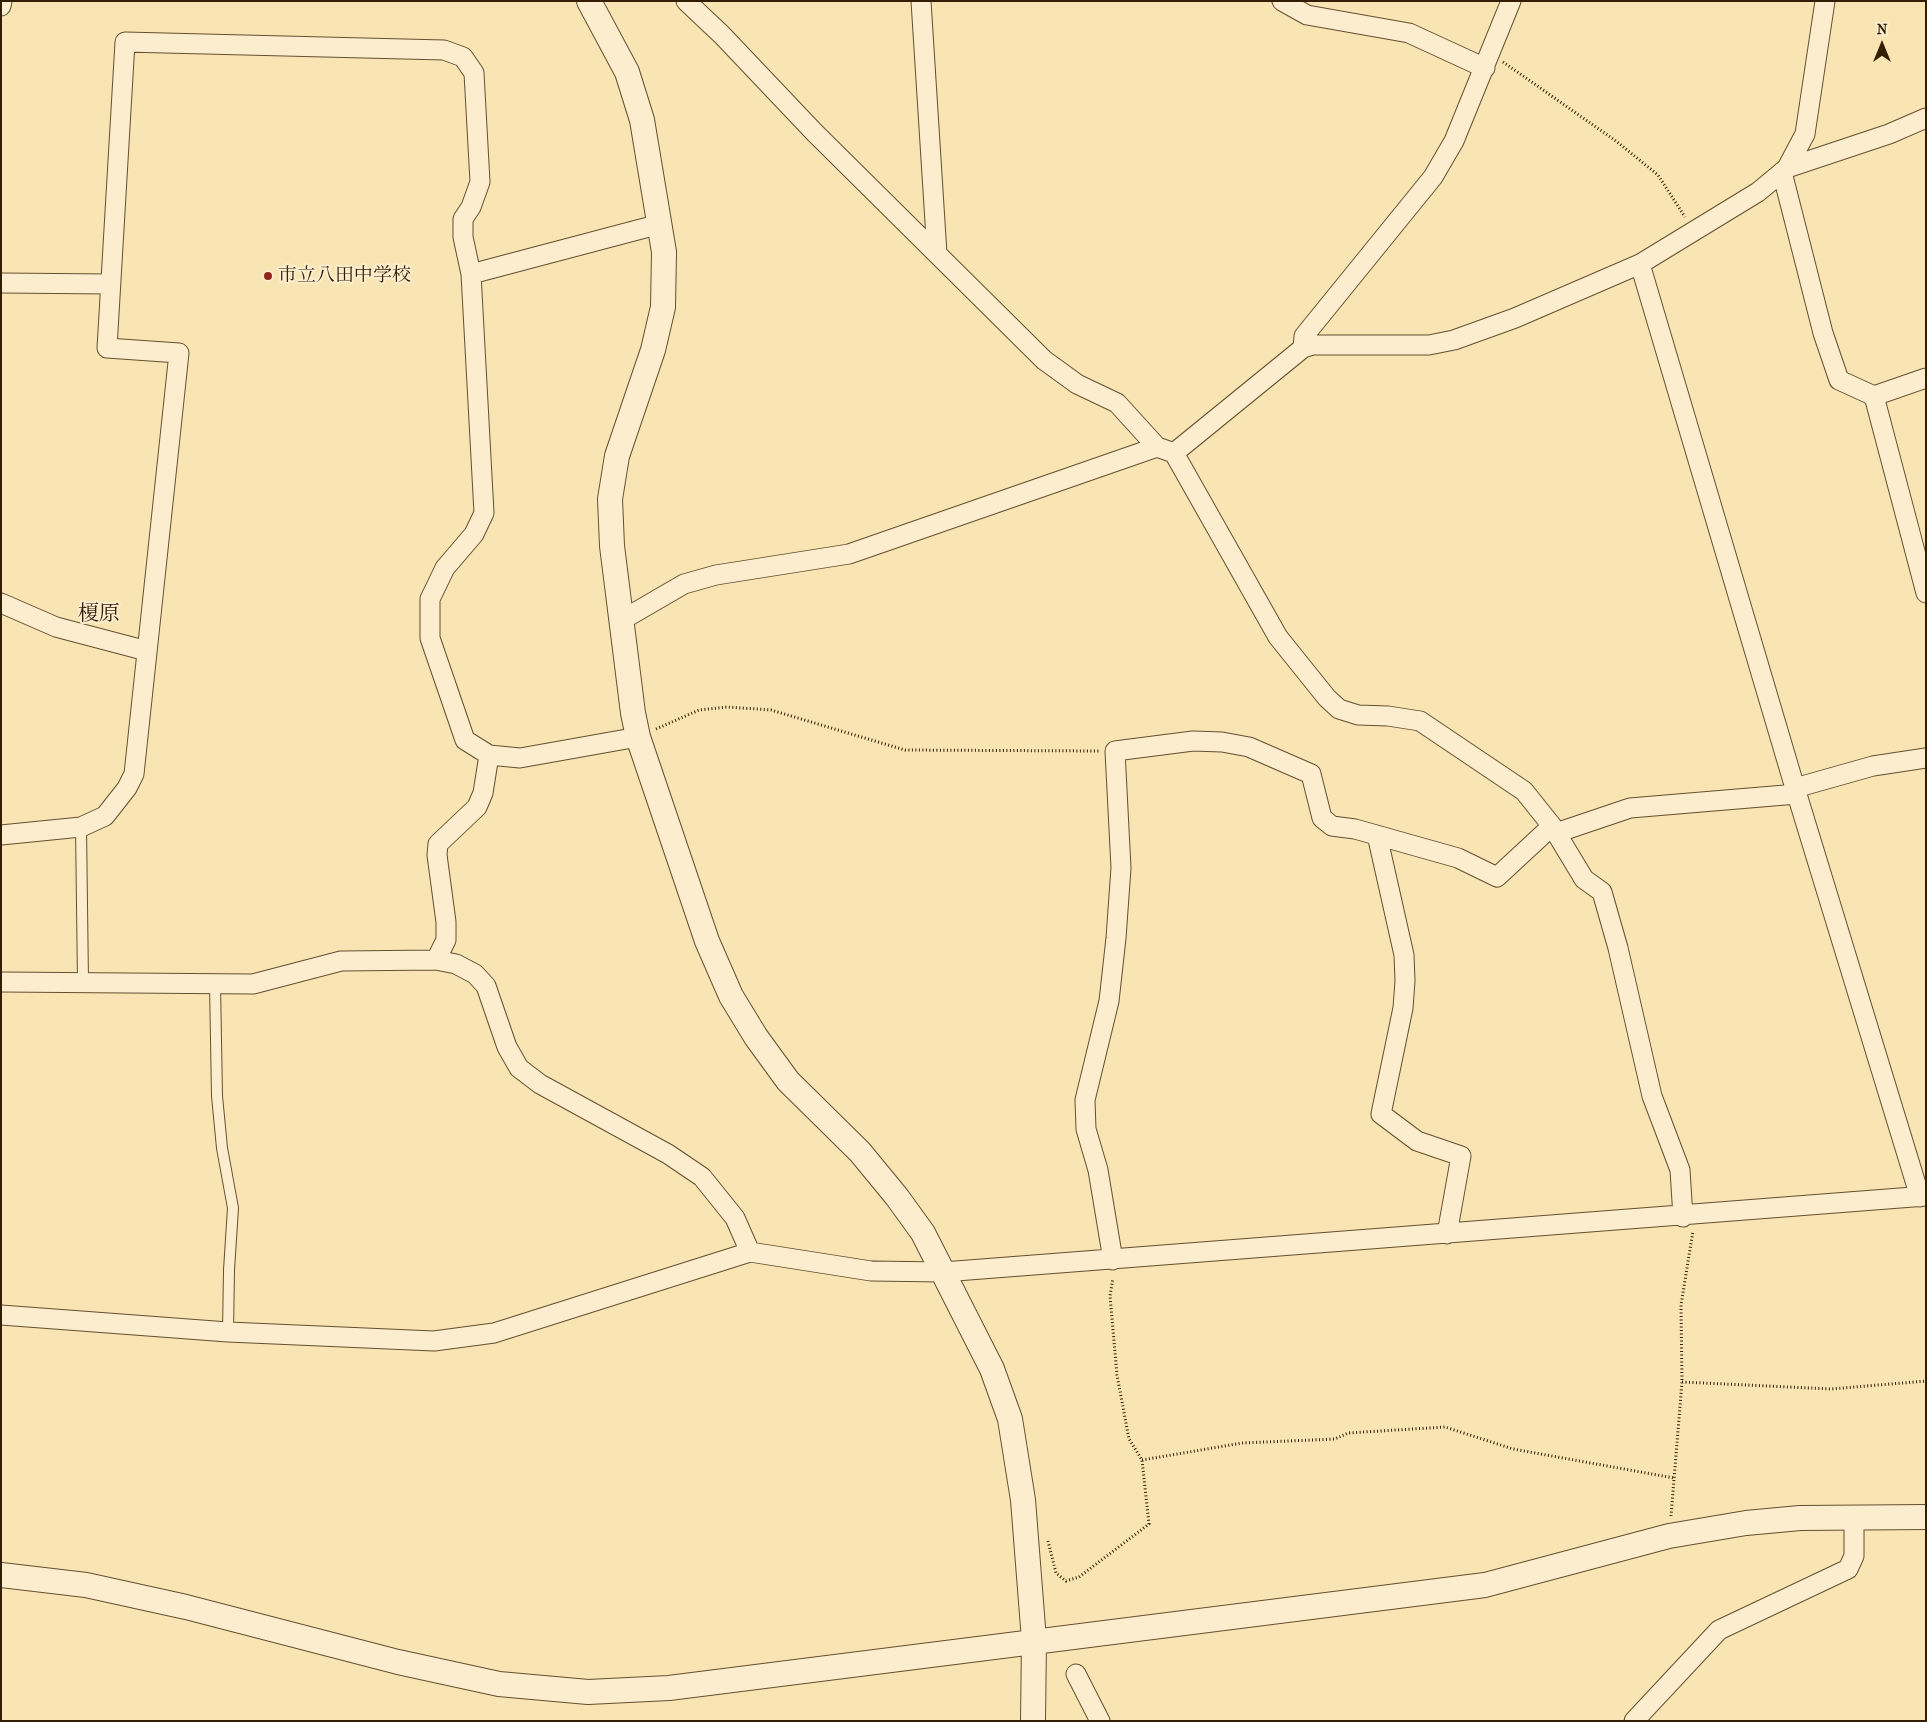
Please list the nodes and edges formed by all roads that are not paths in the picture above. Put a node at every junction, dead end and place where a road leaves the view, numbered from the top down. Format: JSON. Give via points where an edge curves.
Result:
{"nodes":[{"id":1,"x":2,"y":1,"type":"edge"},
{"id":2,"x":589,"y":1,"type":"edge"},
{"id":3,"x":686,"y":1,"type":"edge"},
{"id":4,"x":922,"y":1,"type":"edge"},
{"id":5,"x":1282,"y":1,"type":"edge"},
{"id":6,"x":1511,"y":1,"type":"edge"},
{"id":7,"x":1825,"y":1,"type":"edge"},
{"id":8,"x":1,"y":6,"type":"edge"},
{"id":9,"x":1326,"y":9,"type":"edge"},
{"id":10,"x":1488,"y":61,"type":"junction"},
{"id":11,"x":1926,"y":118,"type":"edge"},
{"id":12,"x":1784,"y":170,"type":"junction"},
{"id":13,"x":660,"y":224,"type":"junction"},
{"id":14,"x":937,"y":254,"type":"junction"},
{"id":15,"x":1640,"y":264,"type":"junction"},
{"id":16,"x":471,"y":274,"type":"junction"},
{"id":17,"x":1,"y":283,"type":"edge"},
{"id":18,"x":110,"y":284,"type":"junction"},
{"id":19,"x":1303,"y":348,"type":"junction"},
{"id":20,"x":1926,"y":378,"type":"edge"},
{"id":21,"x":1874,"y":396,"type":"junction"},
{"id":22,"x":1166,"y":450,"type":"junction"},
{"id":23,"x":1926,"y":593,"type":"edge"},
{"id":24,"x":1,"y":603,"type":"edge"},
{"id":25,"x":622,"y":620,"type":"junction"},
{"id":26,"x":147,"y":651,"type":"junction"},
{"id":27,"x":638,"y":737,"type":"junction"},
{"id":28,"x":489,"y":754,"type":"junction"},
{"id":29,"x":1926,"y":758,"type":"edge"},
{"id":30,"x":1796,"y":791,"type":"junction"},
{"id":31,"x":81,"y":827,"type":"junction"},
{"id":32,"x":1554,"y":829,"type":"junction"},
{"id":33,"x":1,"y":835,"type":"edge"},
{"id":34,"x":1377,"y":835,"type":"junction"},
{"id":35,"x":436,"y":960,"type":"junction"},
{"id":36,"x":1,"y":982,"type":"edge"},
{"id":37,"x":84,"y":982,"type":"junction"},
{"id":38,"x":215,"y":984,"type":"junction"},
{"id":39,"x":1923,"y":1196,"type":"edge"},
{"id":40,"x":1689,"y":1216,"type":"junction"},
{"id":41,"x":1447,"y":1234,"type":"junction"},
{"id":42,"x":750,"y":1252,"type":"junction"},
{"id":43,"x":1113,"y":1260,"type":"junction"},
{"id":44,"x":943,"y":1272,"type":"junction"},
{"id":45,"x":1,"y":1315,"type":"edge"},
{"id":46,"x":228,"y":1332,"type":"junction"},
{"id":47,"x":1926,"y":1517,"type":"edge"},
{"id":48,"x":1854,"y":1518,"type":"junction"},
{"id":49,"x":1,"y":1575,"type":"edge"},
{"id":50,"x":1034,"y":1640,"type":"junction"},
{"id":51,"x":1076,"y":1674,"type":"dead end"},
{"id":52,"x":1033,"y":1721,"type":"edge"},
{"id":53,"x":1100,"y":1721,"type":"edge"},
{"id":54,"x":1634,"y":1721,"type":"edge"}],
"edges":[{"from":1,"to":8,"type":"street"},
{"from":2,"to":13,"type":"street","via":[[627,72],[642,120]]},
{"from":3,"to":14,"type":"street"},
{"from":4,"to":14,"type":"street"},
{"from":5,"to":9,"type":"street","via":[[1307,15]]},
{"from":6,"to":10,"type":"street"},
{"from":7,"to":12,"type":"street","via":[[1805,134]]},
{"from":9,"to":10,"type":"street","via":[[1409,33]]},
{"from":10,"to":19,"type":"street","via":[[1454,141],[1433,177],[1304,336]]},
{"from":11,"to":12,"type":"street"},
{"from":12,"to":15,"type":"street","via":[[1758,192]]},
{"from":12,"to":21,"type":"street","via":[[1823,334],[1839,380]]},
{"from":13,"to":16,"type":"street"},
{"from":13,"to":25,"type":"street","via":[[664,252],[663,307],[617,456],[610,499],[612,546]]},
{"from":14,"to":22,"type":"street","via":[[1044,360],[1077,384],[1117,403]]},
{"from":15,"to":19,"type":"street","via":[[1515,318],[1454,340],[1429,345],[1314,345]]},
{"from":15,"to":30,"type":"street"},
{"from":16,"to":18,"type":"street","via":[[463,219],[480,182],[474,73],[463,57],[444,50],[125,42]]},
{"from":16,"to":28,"type":"street","via":[[484,513],[474,534],[445,568],[430,599],[430,638],[465,740]]},
{"from":17,"to":18,"type":"street"},
{"from":18,"to":26,"type":"street","via":[[107,348],[179,353]]},
{"from":19,"to":22,"type":"street"},
{"from":20,"to":21,"type":"street"},
{"from":21,"to":23,"type":"street"},
{"from":22,"to":25,"type":"street","via":[[849,554],[716,575],[684,584]]},
{"from":22,"to":32,"type":"street","via":[[1278,638],[1327,698],[1339,709],[1358,715],[1420,721],[1524,791]]},
{"from":24,"to":26,"type":"street","via":[[56,627]]},
{"from":25,"to":27,"type":"street"},
{"from":26,"to":31,"type":"street","via":[[134,774],[106,816]]},
{"from":27,"to":28,"type":"street","via":[[520,758]]},
{"from":27,"to":44,"type":"street","via":[[707,941],[731,996],[788,1081],[860,1152],[898,1197],[923,1233]]},
{"from":28,"to":35,"type":"street","via":[[484,794],[478,807],[438,844],[446,940]]},
{"from":29,"to":30,"type":"street","via":[[1873,766]]},
{"from":30,"to":32,"type":"street","via":[[1630,808]]},
{"from":30,"to":39,"type":"street"},
{"from":31,"to":33,"type":"street"},
{"from":31,"to":37,"type":"lane"},
{"from":32,"to":34,"type":"street","via":[[1497,877],[1458,858]]},
{"from":32,"to":40,"type":"street","via":[[1584,879],[1602,892],[1652,1096],[1680,1170]]},
{"from":34,"to":41,"type":"street","via":[[1404,955],[1405,981],[1403,1008],[1381,1114],[1417,1141],[1461,1156]]},
{"from":34,"to":43,"type":"street","via":[[1355,828],[1332,826],[1322,818],[1311,774],[1250,747],[1193,741],[1115,751],[1120,868],[1116,938],[1109,1001],[1085,1100],[1086,1129],[1098,1170]]},
{"from":35,"to":38,"type":"street","via":[[341,961],[252,984]]},
{"from":35,"to":42,"type":"street","via":[[456,964],[475,974],[486,986],[507,1047],[520,1068],[540,1084],[668,1154],[702,1177],[735,1218]]},
{"from":36,"to":37,"type":"street"},
{"from":37,"to":38,"type":"street"},
{"from":38,"to":46,"type":"lane","via":[[217,1096],[233,1208]]},
{"from":39,"to":40,"type":"street"},
{"from":40,"to":41,"type":"street"},
{"from":41,"to":43,"type":"street"},
{"from":42,"to":44,"type":"street","via":[[871,1271]]},
{"from":42,"to":46,"type":"street","via":[[494,1333],[434,1341]]},
{"from":43,"to":44,"type":"street"},
{"from":44,"to":50,"type":"street","via":[[992,1369],[1010,1419],[1026,1528]]},
{"from":45,"to":46,"type":"street"},
{"from":47,"to":48,"type":"street"},
{"from":48,"to":50,"type":"street","via":[[1746,1523],[1669,1536],[1485,1586]]},
{"from":48,"to":54,"type":"street","via":[[1854,1556],[1848,1569],[1719,1630]]},
{"from":49,"to":50,"type":"street","via":[[86,1586],[186,1606],[398,1662],[499,1684],[588,1692],[669,1688]]},
{"from":50,"to":52,"type":"street"},
{"from":51,"to":53,"type":"street"}]}
